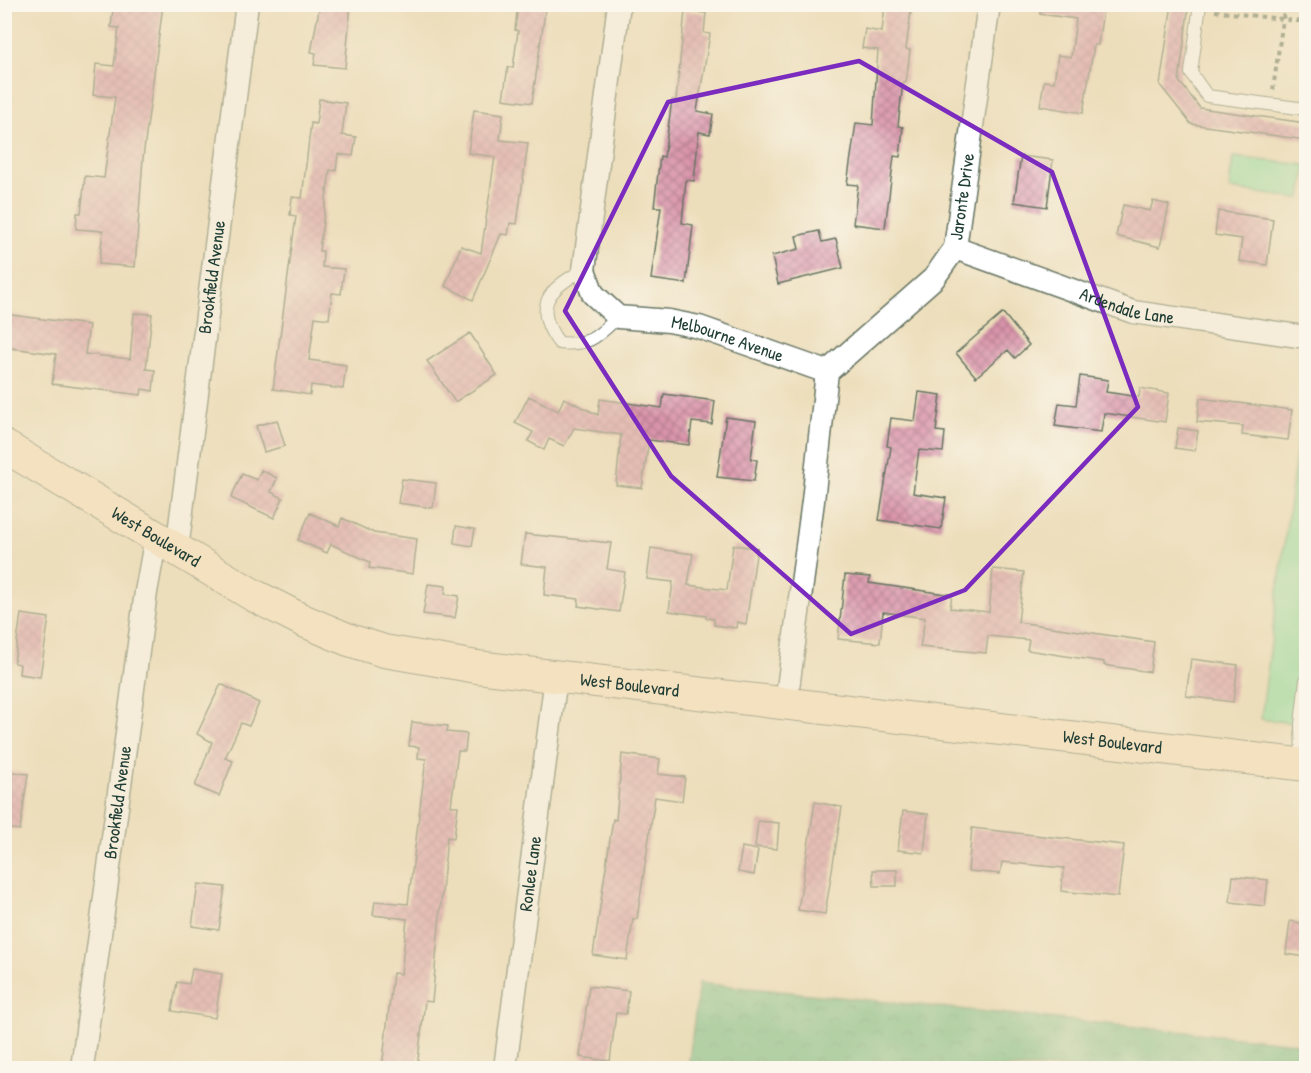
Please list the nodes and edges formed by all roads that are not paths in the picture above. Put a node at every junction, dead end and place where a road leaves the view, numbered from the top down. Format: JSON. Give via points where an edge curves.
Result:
{"nodes":[{"id":1,"x":247,"y":4,"type":"edge"},
{"id":2,"x":619,"y":4,"type":"edge"},
{"id":3,"x":989,"y":4,"type":"edge"},
{"id":4,"x":1200,"y":7,"type":"edge"},
{"id":5,"x":1306,"y":109,"type":"edge"},
{"id":6,"x":955,"y":248,"type":"junction"},
{"id":7,"x":584,"y":270,"type":"junction"},
{"id":8,"x":618,"y":317,"type":"junction"},
{"id":9,"x":1305,"y":337,"type":"dead end"},
{"id":10,"x":827,"y":372,"type":"junction"},
{"id":11,"x":4,"y":446,"type":"edge"},
{"id":12,"x":166,"y":543,"type":"junction"},
{"id":13,"x":556,"y":677,"type":"junction"},
{"id":14,"x":1306,"y":680,"type":"edge"},
{"id":15,"x":786,"y":704,"type":"junction"},
{"id":16,"x":1304,"y":764,"type":"edge"},
{"id":17,"x":82,"y":1068,"type":"edge"},
{"id":18,"x":505,"y":1068,"type":"edge"}],
"edges":[{"from":1,"to":12,"type":"street","name":"Brookfield Avenue"},
{"from":2,"to":7,"type":"street"},
{"from":3,"to":6,"type":"street","name":"Jaronte Drive"},
{"from":4,"to":5,"type":"lane","via":[[1191,73],[1207,96]]},
{"from":6,"to":9,"type":"street","name":"Ardendale Lane","via":[[1133,312]]},
{"from":6,"to":10,"type":"street","name":"Jaronte Drive","via":[[934,278]]},
{"from":7,"to":8,"type":"street","via":[[593,294]]},
{"from":7,"to":8,"type":"lane","via":[[560,282],[546,303],[547,327],[559,343],[580,345],[596,338]]},
{"from":8,"to":10,"type":"street","name":"Melbourne Avenue","via":[[699,327]]},
{"from":10,"to":15,"type":"street"},
{"from":11,"to":12,"type":"street","name":"West Boulevard"},
{"from":12,"to":13,"type":"street","name":"West Boulevard","via":[[253,595],[349,640],[434,661]]},
{"from":12,"to":17,"type":"street","name":"Brookfield Avenue","via":[[146,592]]},
{"from":13,"to":15,"type":"street","name":"West Boulevard"},
{"from":13,"to":18,"type":"street","name":"Ronlee Lane"},
{"from":14,"to":16,"type":"lane","via":[[1301,724]]},
{"from":15,"to":16,"type":"street","name":"West Boulevard"}]}
